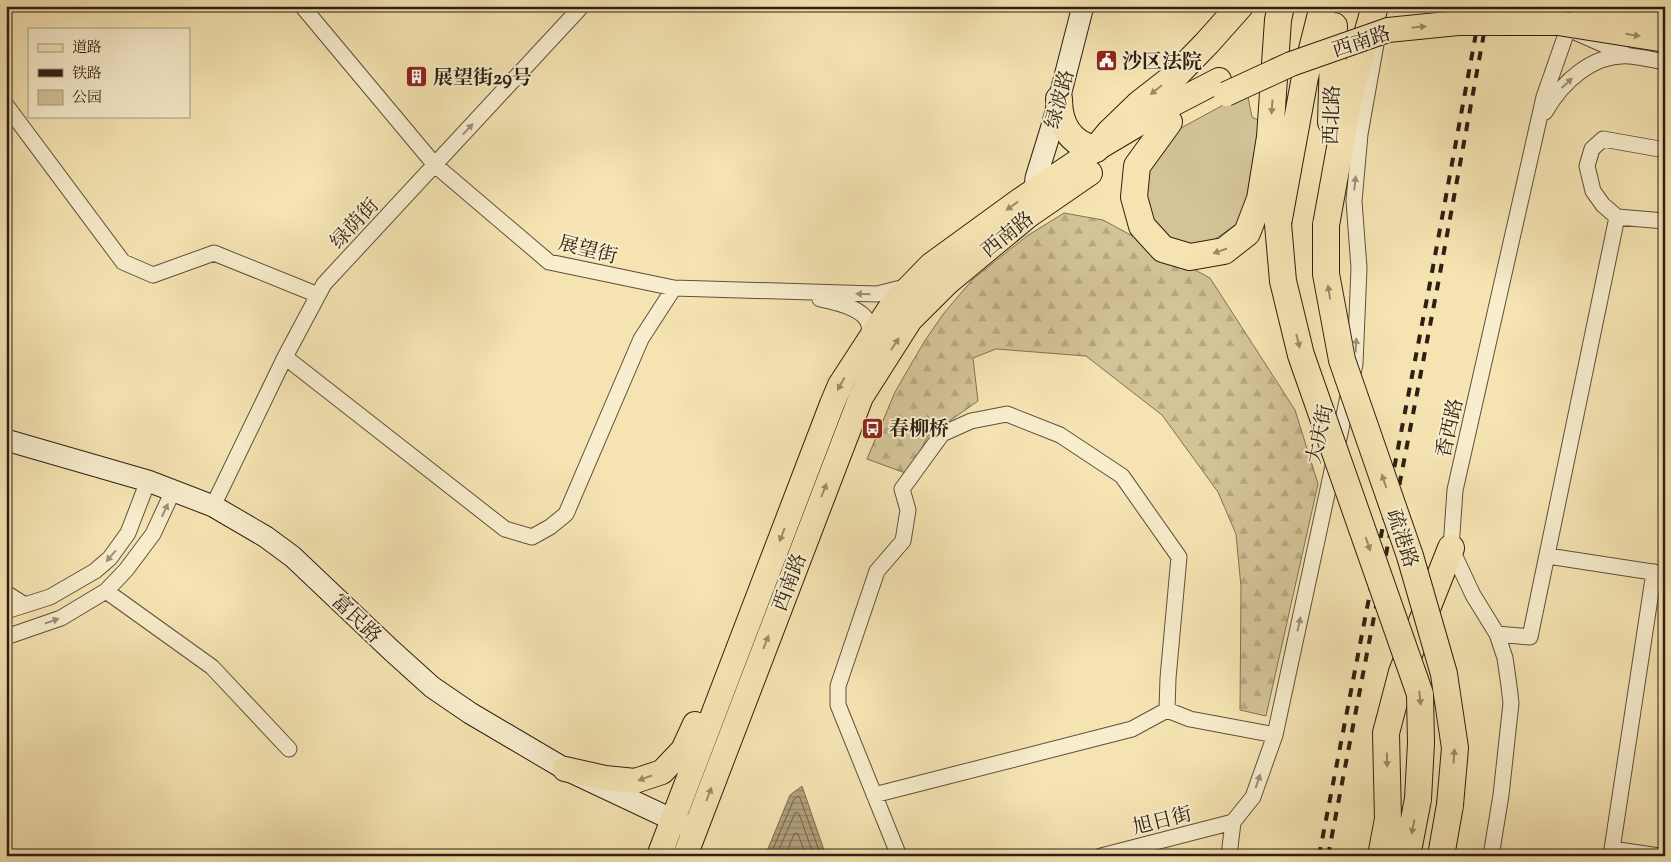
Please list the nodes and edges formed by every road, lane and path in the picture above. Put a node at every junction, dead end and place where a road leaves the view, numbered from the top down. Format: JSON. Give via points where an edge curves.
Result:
{"nodes":[{"id":1,"x":302,"y":6,"type":"edge"},
{"id":2,"x":582,"y":6,"type":"edge"},
{"id":3,"x":1083,"y":6,"type":"edge"},
{"id":4,"x":1240,"y":6,"type":"edge"},
{"id":5,"x":1281,"y":6,"type":"edge"},
{"id":6,"x":1310,"y":6,"type":"edge"},
{"id":7,"x":1323,"y":6,"type":"edge"},
{"id":8,"x":1336,"y":6,"type":"edge"},
{"id":9,"x":1356,"y":6,"type":"edge"},
{"id":10,"x":1375,"y":6,"type":"edge"},
{"id":11,"x":1382,"y":6,"type":"edge"},
{"id":12,"x":1462,"y":6,"type":"edge"},
{"id":13,"x":1575,"y":6,"type":"edge"},
{"id":14,"x":1581,"y":6,"type":"edge"},
{"id":15,"x":1620,"y":6,"type":"edge"},
{"id":16,"x":1665,"y":19,"type":"edge"},
{"id":17,"x":1569,"y":29,"type":"junction"},
{"id":18,"x":1665,"y":40,"type":"edge"},
{"id":19,"x":1629,"y":56,"type":"junction"},
{"id":20,"x":1665,"y":62,"type":"edge"},
{"id":21,"x":1223,"y":87,"type":"junction"},
{"id":22,"x":1348,"y":98,"type":"junction"},
{"id":23,"x":1059,"y":99,"type":"junction"},
{"id":24,"x":6,"y":105,"type":"edge"},
{"id":25,"x":1169,"y":122,"type":"junction"},
{"id":26,"x":1539,"y":122,"type":"junction"},
{"id":27,"x":1096,"y":150,"type":"junction"},
{"id":28,"x":1665,"y":150,"type":"edge"},
{"id":29,"x":435,"y":165,"type":"junction"},
{"id":30,"x":1035,"y":191,"type":"junction"},
{"id":31,"x":1617,"y":217,"type":"junction"},
{"id":32,"x":1665,"y":221,"type":"edge"},
{"id":33,"x":1278,"y":224,"type":"junction"},
{"id":34,"x":1326,"y":225,"type":"junction"},
{"id":35,"x":911,"y":286,"type":"junction"},
{"id":36,"x":674,"y":288,"type":"junction"},
{"id":37,"x":782,"y":292,"type":"junction"},
{"id":38,"x":318,"y":295,"type":"junction"},
{"id":39,"x":869,"y":341,"type":"junction"},
{"id":40,"x":286,"y":357,"type":"junction"},
{"id":41,"x":6,"y":440,"type":"edge"},
{"id":42,"x":148,"y":481,"type":"junction"},
{"id":43,"x":173,"y":491,"type":"junction"},
{"id":44,"x":213,"y":506,"type":"junction"},
{"id":45,"x":1451,"y":548,"type":"junction"},
{"id":46,"x":1548,"y":556,"type":"junction"},
{"id":47,"x":1659,"y":573,"type":"edge"},
{"id":48,"x":106,"y":591,"type":"junction"},
{"id":49,"x":6,"y":593,"type":"edge"},
{"id":50,"x":25,"y":605,"type":"junction"},
{"id":51,"x":6,"y":610,"type":"edge"},
{"id":52,"x":1497,"y":634,"type":"junction"},
{"id":53,"x":6,"y":637,"type":"edge"},
{"id":54,"x":735,"y":658,"type":"junction"},
{"id":55,"x":1167,"y":710,"type":"junction"},
{"id":56,"x":1275,"y":735,"type":"junction"},
{"id":57,"x":289,"y":749,"type":"dead end"},
{"id":58,"x":565,"y":769,"type":"junction"},
{"id":59,"x":874,"y":795,"type":"junction"},
{"id":60,"x":673,"y":820,"type":"junction"},
{"id":61,"x":1233,"y":822,"type":"junction"},
{"id":62,"x":695,"y":830,"type":"junction"},
{"id":63,"x":1612,"y":852,"type":"edge"},
{"id":64,"x":659,"y":856,"type":"edge"},
{"id":65,"x":685,"y":856,"type":"edge"},
{"id":66,"x":898,"y":856,"type":"edge"},
{"id":67,"x":1101,"y":856,"type":"edge"},
{"id":68,"x":1229,"y":856,"type":"edge"},
{"id":69,"x":1381,"y":856,"type":"edge"},
{"id":70,"x":1407,"y":856,"type":"edge"},
{"id":71,"x":1441,"y":856,"type":"edge"},
{"id":72,"x":1491,"y":856,"type":"edge"},
{"id":73,"x":1659,"y":856,"type":"edge"}],
"edges":[{"from":1,"to":29,"type":"street","name":"展望街"},
{"from":29,"to":2,"type":"street","name":"绿荫街","one_way":true},
{"from":3,"to":23,"type":"street","name":"绿波路"},
{"from":4,"to":27,"type":"highway","one_way":true,"via":[[1175,76],[1139,104]]},
{"from":5,"to":25,"type":"highway","one_way":true,"via":[[1270,137],[1260,199],[1247,233],[1224,251],[1190,257],[1163,249],[1142,226],[1134,197],[1138,166]]},
{"from":6,"to":33,"type":"highway","via":[[1299,85],[1282,166]]},
{"from":7,"to":33,"type":"highway","name":"西北路","via":[[1304,77]]},
{"from":8,"to":34,"type":"highway","name":"西北路"},
{"from":9,"to":22,"type":"highway"},
{"from":10,"to":22,"type":"highway"},
{"from":56,"to":11,"type":"street","name":"大庆街","one_way":true,"via":[[1355,364],[1359,268],[1354,201],[1360,134]]},
{"from":12,"to":21,"type":"main road","name":"西南路","via":[[1384,14],[1285,49]]},
{"from":13,"to":17,"type":"street","name":"香西路"},
{"from":14,"to":16,"type":"main road","bridge":true},
{"from":15,"to":17,"type":"street"},
{"from":17,"to":19,"type":"street"},
{"from":17,"to":26,"type":"street","name":"香西路","via":[[1544,97]]},
{"from":21,"to":18,"type":"main road","name":"西南路","one_way":true,"bridge":true,"via":[[1388,30],[1458,23],[1558,23]]},
{"from":19,"to":20,"type":"street"},
{"from":26,"to":19,"type":"street","one_way":true,"via":[[1561,88],[1575,76],[1592,64]]},
{"from":21,"to":25,"type":"main road","name":"西南路"},
{"from":21,"to":27,"type":"main road","name":"西南路","via":[[1165,108]]},
{"from":22,"to":34,"type":"highway"},
{"from":23,"to":27,"type":"highway","via":[[1059,111],[1066,130],[1079,143]]},
{"from":23,"to":30,"type":"street","name":"绿波路"},
{"from":24,"to":38,"type":"street","via":[[122,262],[153,275],[214,253]]},
{"from":62,"to":25,"type":"main road","name":"西南路","one_way":true,"via":[[854,413],[910,320],[947,283],[1029,215]]},
{"from":26,"to":45,"type":"street","name":"香西路","via":[[1455,490]]},
{"from":27,"to":30,"type":"main road","name":"西南路"},
{"from":28,"to":31,"type":"street","via":[[1603,139],[1592,149],[1587,166],[1593,191]]},
{"from":29,"to":36,"type":"street","name":"展望街","via":[[549,262]]},
{"from":29,"to":38,"type":"street","name":"绿荫街","via":[[324,284]]},
{"from":30,"to":35,"type":"main road","name":"西南路","one_way":true,"via":[[931,265]]},
{"from":31,"to":32,"type":"street"},
{"from":31,"to":46,"type":"street"},
{"from":33,"to":70,"type":"highway","one_way":true,"bridge":true,"via":[[1283,281],[1301,355],[1420,694],[1418,799]]},
{"from":71,"to":34,"type":"highway","name":"疏港路","one_way":true,"bridge":true,"via":[[1455,748],[1444,674],[1410,556],[1342,360],[1326,274]]},
{"from":35,"to":37,"type":"street","name":"展望街","one_way":true,"via":[[877,294]]},
{"from":35,"to":39,"type":"main road","name":"西南路","via":[[892,305]]},
{"from":36,"to":37,"type":"street","name":"展望街"},
{"from":36,"to":40,"type":"street","via":[[641,339],[566,514],[532,537],[505,529]]},
{"from":37,"to":39,"type":"street","via":[[829,301],[863,314],[869,324]]},
{"from":38,"to":40,"type":"street","name":"绿荫街"},
{"from":39,"to":54,"type":"main road","name":"西南路","one_way":true,"via":[[840,385]]},
{"from":40,"to":44,"type":"street","name":"绿荫街"},
{"from":41,"to":42,"type":"street","name":"富民路"},
{"from":42,"to":43,"type":"street","name":"富民路"},
{"from":42,"to":50,"type":"street","one_way":true,"via":[[128,533],[110,558],[50,598]]},
{"from":43,"to":44,"type":"street","name":"富民路"},
{"from":48,"to":43,"type":"street","one_way":true,"via":[[153,534]]},
{"from":44,"to":58,"type":"street","name":"富民路","via":[[293,557],[432,686],[470,713]]},
{"from":45,"to":52,"type":"street","name":"香西路","via":[[1473,595]]},
{"from":45,"to":69,"type":"highway","one_way":true,"via":[[1402,672],[1386,733],[1388,819]]},
{"from":46,"to":47,"type":"street"},
{"from":46,"to":52,"type":"street","via":[[1530,637]]},
{"from":47,"to":63,"type":"street"},
{"from":53,"to":48,"type":"street","one_way":true,"via":[[60,618]]},
{"from":48,"to":57,"type":"street","via":[[212,666]]},
{"from":49,"to":50,"type":"street"},
{"from":50,"to":51,"type":"street"},
{"from":52,"to":72,"type":"street","name":"香西路","via":[[1505,658],[1510,703],[1502,795]]},
{"from":54,"to":58,"type":"main road","one_way":true,"via":[[705,703],[683,750],[662,772],[635,781]]},
{"from":54,"to":60,"type":"main road","name":"西南路"},
{"from":55,"to":56,"type":"street","via":[[1190,719]]},
{"from":55,"to":59,"type":"street","via":[[1132,729]]},
{"from":55,"to":59,"type":"street","via":[[1179,558],[1122,476],[1060,435],[1007,414],[971,421],[942,434],[902,489],[908,510],[903,541],[877,571],[838,686],[838,705]]},
{"from":61,"to":56,"type":"street","name":"大庆街","one_way":true,"via":[[1253,797]]},
{"from":58,"to":60,"type":"street","name":"富民路"},
{"from":59,"to":66,"type":"street"},
{"from":60,"to":62,"type":"street","name":"富民路"},
{"from":60,"to":64,"type":"main road","name":"西南路"},
{"from":61,"to":67,"type":"street","name":"旭日街"},
{"from":61,"to":68,"type":"street"},
{"from":62,"to":65,"type":"main road","name":"西南路"},
{"from":63,"to":73,"type":"street"}]}
